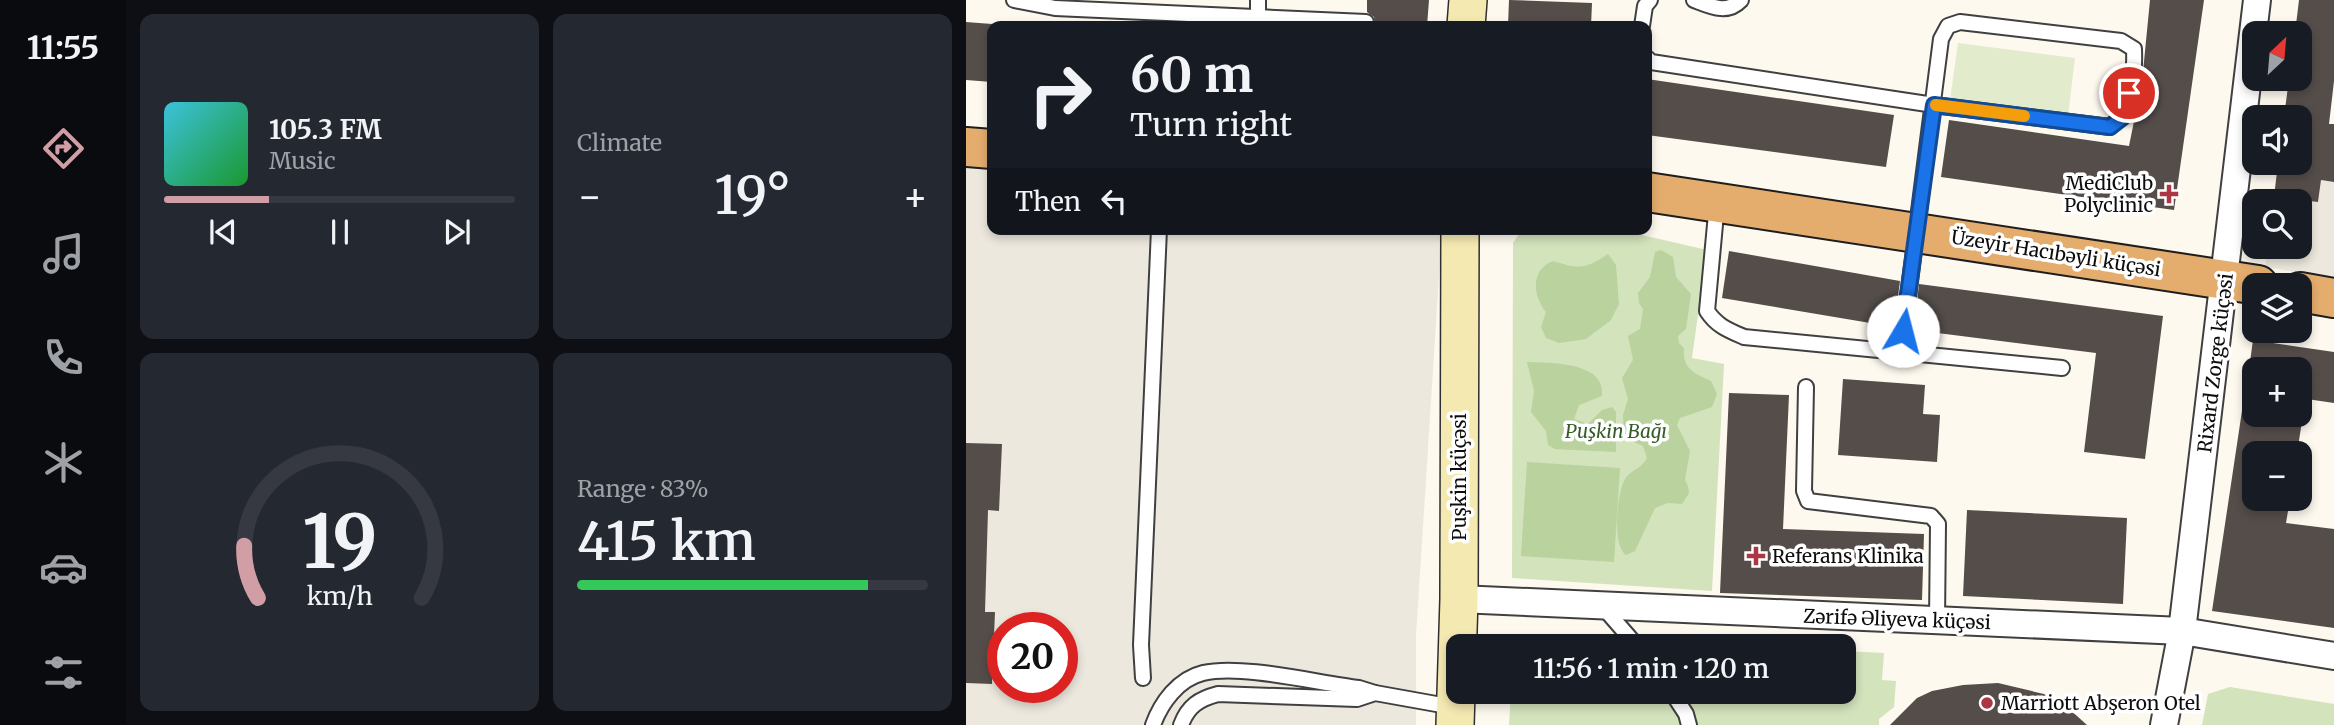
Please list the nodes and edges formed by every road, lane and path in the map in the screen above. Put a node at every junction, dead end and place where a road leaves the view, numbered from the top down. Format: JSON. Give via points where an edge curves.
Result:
{"nodes":[{"id":1,"x":1014,"y":0,"type":"edge"},
{"id":2,"x":1258,"y":0,"type":"edge"},
{"id":3,"x":1468,"y":0,"type":"edge"},
{"id":4,"x":1650,"y":0,"type":"edge"},
{"id":5,"x":1694,"y":0,"type":"edge"},
{"id":6,"x":1741,"y":0,"type":"edge"},
{"id":7,"x":2257,"y":0,"type":"edge"},
{"id":8,"x":1258,"y":17,"type":"junction"},
{"id":9,"x":1344,"y":21,"type":"edge"},
{"id":10,"x":1466,"y":21,"type":"edge"},
{"id":11,"x":1643,"y":21,"type":"edge"},
{"id":12,"x":1652,"y":62,"type":"edge"},
{"id":13,"x":1934,"y":105,"type":"junction"},
{"id":14,"x":966,"y":147,"type":"edge"},
{"id":15,"x":987,"y":149,"type":"edge"},
{"id":16,"x":1652,"y":193,"type":"edge"},
{"id":17,"x":1717,"y":203,"type":"junction"},
{"id":18,"x":1916,"y":232,"type":"junction"},
{"id":19,"x":1159,"y":235,"type":"edge"},
{"id":20,"x":1460,"y":235,"type":"edge"},
{"id":21,"x":2241,"y":282,"type":"edge"},
{"id":22,"x":2312,"y":294,"type":"edge"},
{"id":23,"x":2334,"y":298,"type":"edge"},
{"id":24,"x":1900,"y":352,"type":"junction"},
{"id":25,"x":2062,"y":368,"type":"dead end"},
{"id":26,"x":1806,"y":387,"type":"dead end"},
{"id":27,"x":1459,"y":599,"type":"junction"},
{"id":28,"x":1603,"y":607,"type":"junction"},
{"id":29,"x":1937,"y":621,"type":"junction"},
{"id":30,"x":2182,"y":631,"type":"junction"},
{"id":31,"x":1627,"y":634,"type":"edge"},
{"id":32,"x":2334,"y":656,"type":"edge"},
{"id":33,"x":1143,"y":678,"type":"dead end"},
{"id":34,"x":1375,"y":693,"type":"junction"},
{"id":35,"x":1679,"y":704,"type":"edge"},
{"id":36,"x":1456,"y":716,"type":"edge"},
{"id":37,"x":1153,"y":725,"type":"edge"},
{"id":38,"x":1181,"y":725,"type":"edge"},
{"id":39,"x":1689,"y":725,"type":"edge"},
{"id":40,"x":2164,"y":725,"type":"edge"}],
"edges":[{"from":1,"to":8,"type":"lane","via":[[1055,8]]},
{"from":2,"to":8,"type":"lane"},
{"from":3,"to":10,"type":"main road"},
{"from":4,"to":11,"type":"lane"},
{"from":5,"to":6,"type":"lane","via":[[1721,9]]},
{"from":7,"to":21,"type":"street","name":"Rixard Zorge küçəsi"},
{"from":8,"to":9,"type":"lane"},
{"from":12,"to":13,"type":"lane"},
{"from":13,"to":13,"type":"lane","via":[[1941,39],[1948,26],[1960,22],[2121,41],[2134,49],[2135,68],[2123,117],[2110,127]]},
{"from":13,"to":18,"type":"lane"},
{"from":14,"to":15,"type":"highway"},
{"from":16,"to":17,"type":"highway","name":"Üzeyir Hacıbəyli küçəsi"},
{"from":17,"to":18,"type":"highway","name":"Üzeyir Hacıbəyli küçəsi"},
{"from":17,"to":24,"type":"lane","via":[[1707,312],[1716,324],[1744,337]]},
{"from":18,"to":21,"type":"highway","name":"Üzeyir Hacıbəyli küçəsi"},
{"from":18,"to":24,"type":"lane"},
{"from":19,"to":33,"type":"lane"},
{"from":20,"to":27,"type":"main road","name":"Puşkin küçəsi"},
{"from":21,"to":30,"type":"street","name":"Rixard Zorge küçəsi"},
{"from":22,"to":23,"type":"highway"},
{"from":24,"to":25,"type":"lane"},
{"from":26,"to":29,"type":"lane","via":[[1804,491],[1808,500],[1931,516],[1938,524]]},
{"from":27,"to":28,"type":"street","name":"Zərifə Əliyeva küçəsi"},
{"from":27,"to":36,"type":"main road","name":"Puşkin küçəsi"},
{"from":28,"to":29,"type":"street","name":"Zərifə Əliyeva küçəsi"},
{"from":28,"to":31,"type":"lane"},
{"from":29,"to":30,"type":"street","name":"Zərifə Əliyeva küçəsi"},
{"from":30,"to":32,"type":"street","name":"Zərifə Əliyeva küçəsi"},
{"from":30,"to":40,"type":"street","name":"Rixard Zorge küçəsi"},
{"from":34,"to":36,"type":"lane"},
{"from":34,"to":37,"type":"lane","via":[[1229,671],[1202,673],[1181,683],[1160,706]]},
{"from":34,"to":38,"type":"lane","via":[[1357,699],[1218,694],[1201,698]]},
{"from":35,"to":39,"type":"lane"}]}
